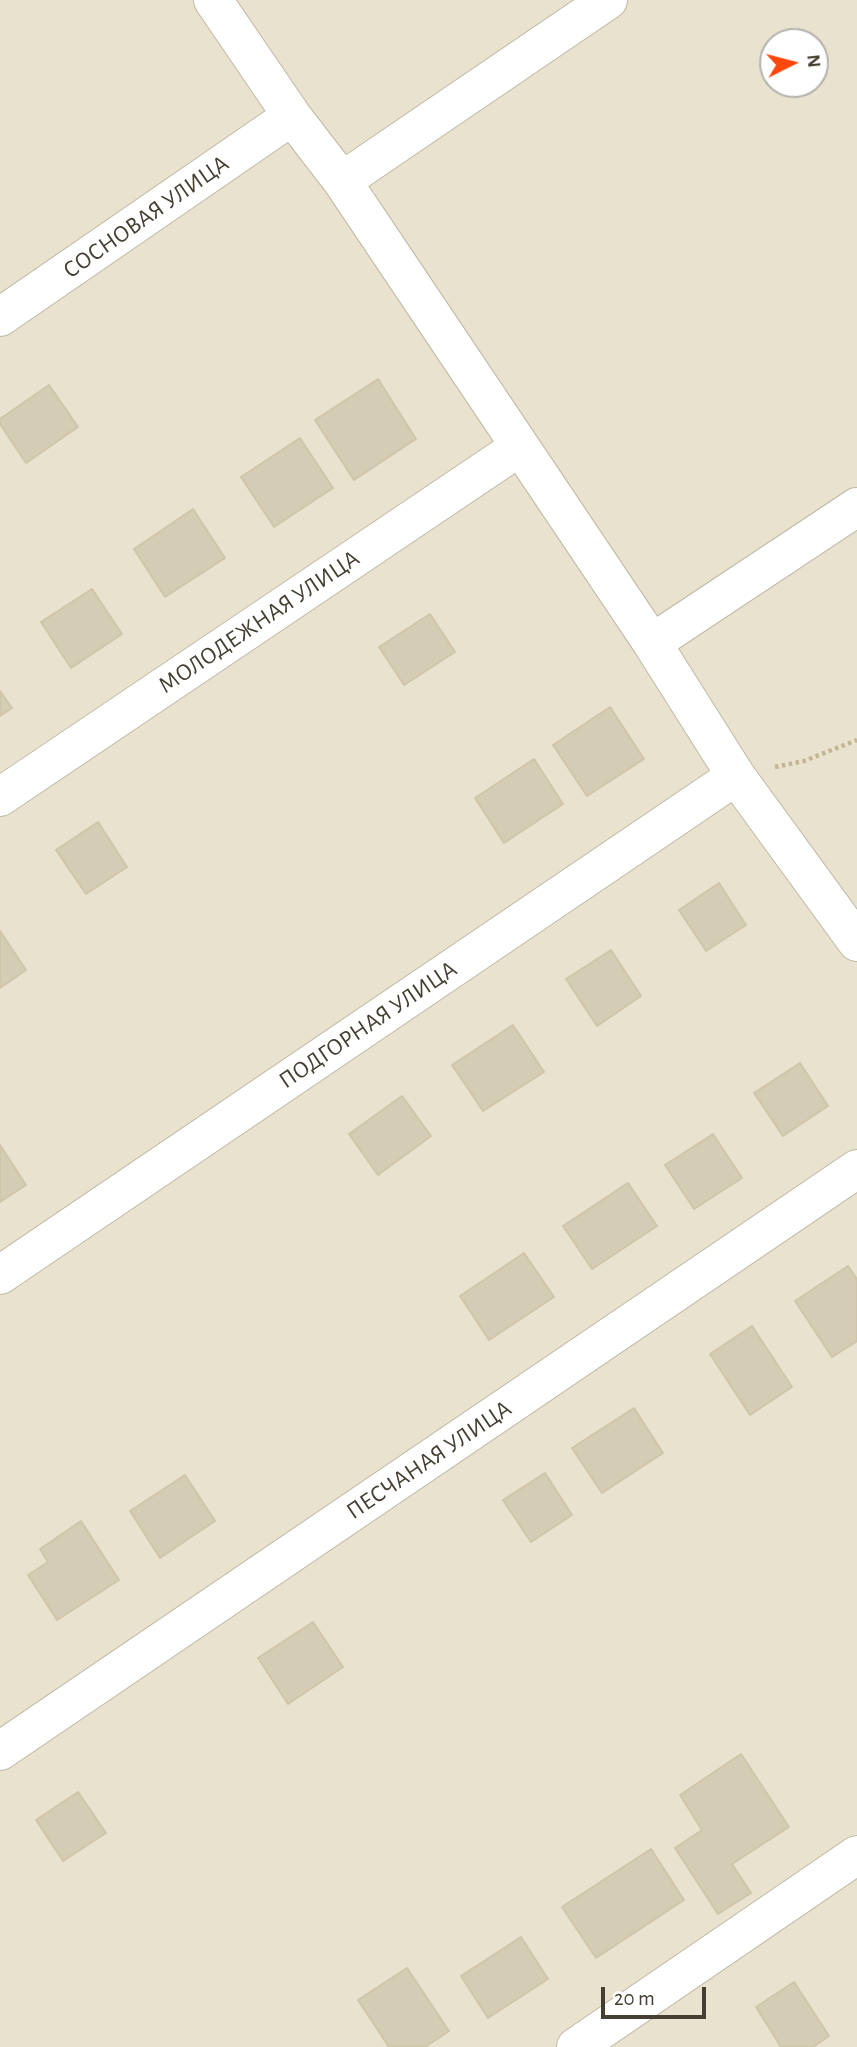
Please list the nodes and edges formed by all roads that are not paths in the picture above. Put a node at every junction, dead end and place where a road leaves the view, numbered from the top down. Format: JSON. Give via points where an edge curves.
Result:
{"nodes":[{"id":1,"x":212,"y":0,"type":"edge"},
{"id":2,"x":608,"y":0,"type":"edge"},
{"id":3,"x":292,"y":116,"type":"junction"},
{"id":4,"x":342,"y":181,"type":"junction"},
{"id":5,"x":0,"y":317,"type":"edge"},
{"id":6,"x":518,"y":448,"type":"junction"},
{"id":7,"x":857,"y":507,"type":"edge"},
{"id":8,"x":652,"y":643,"type":"junction"},
{"id":9,"x":736,"y":776,"type":"junction"},
{"id":10,"x":0,"y":797,"type":"edge"},
{"id":11,"x":857,"y":942,"type":"edge"},
{"id":12,"x":857,"y":1169,"type":"edge"},
{"id":13,"x":0,"y":1275,"type":"edge"},
{"id":14,"x":0,"y":1751,"type":"edge"},
{"id":15,"x":857,"y":1854,"type":"edge"},
{"id":16,"x":576,"y":2047,"type":"edge"}],
"edges":[{"from":1,"to":3,"type":"street"},
{"from":2,"to":4,"type":"street"},
{"from":3,"to":4,"type":"street"},
{"from":3,"to":5,"type":"street","name":"СОСНОВАЯ УЛИЦА"},
{"from":4,"to":6,"type":"street"},
{"from":6,"to":8,"type":"street"},
{"from":6,"to":10,"type":"street","name":"МОЛОДЕЖНАЯ УЛИЦА"},
{"from":7,"to":8,"type":"street"},
{"from":8,"to":9,"type":"street"},
{"from":9,"to":11,"type":"street"},
{"from":9,"to":13,"type":"street","name":"ПОДГОРНАЯ УЛИЦА"},
{"from":12,"to":14,"type":"street","name":"ПЕСЧАНАЯ УЛИЦА"},
{"from":15,"to":16,"type":"street"}]}
